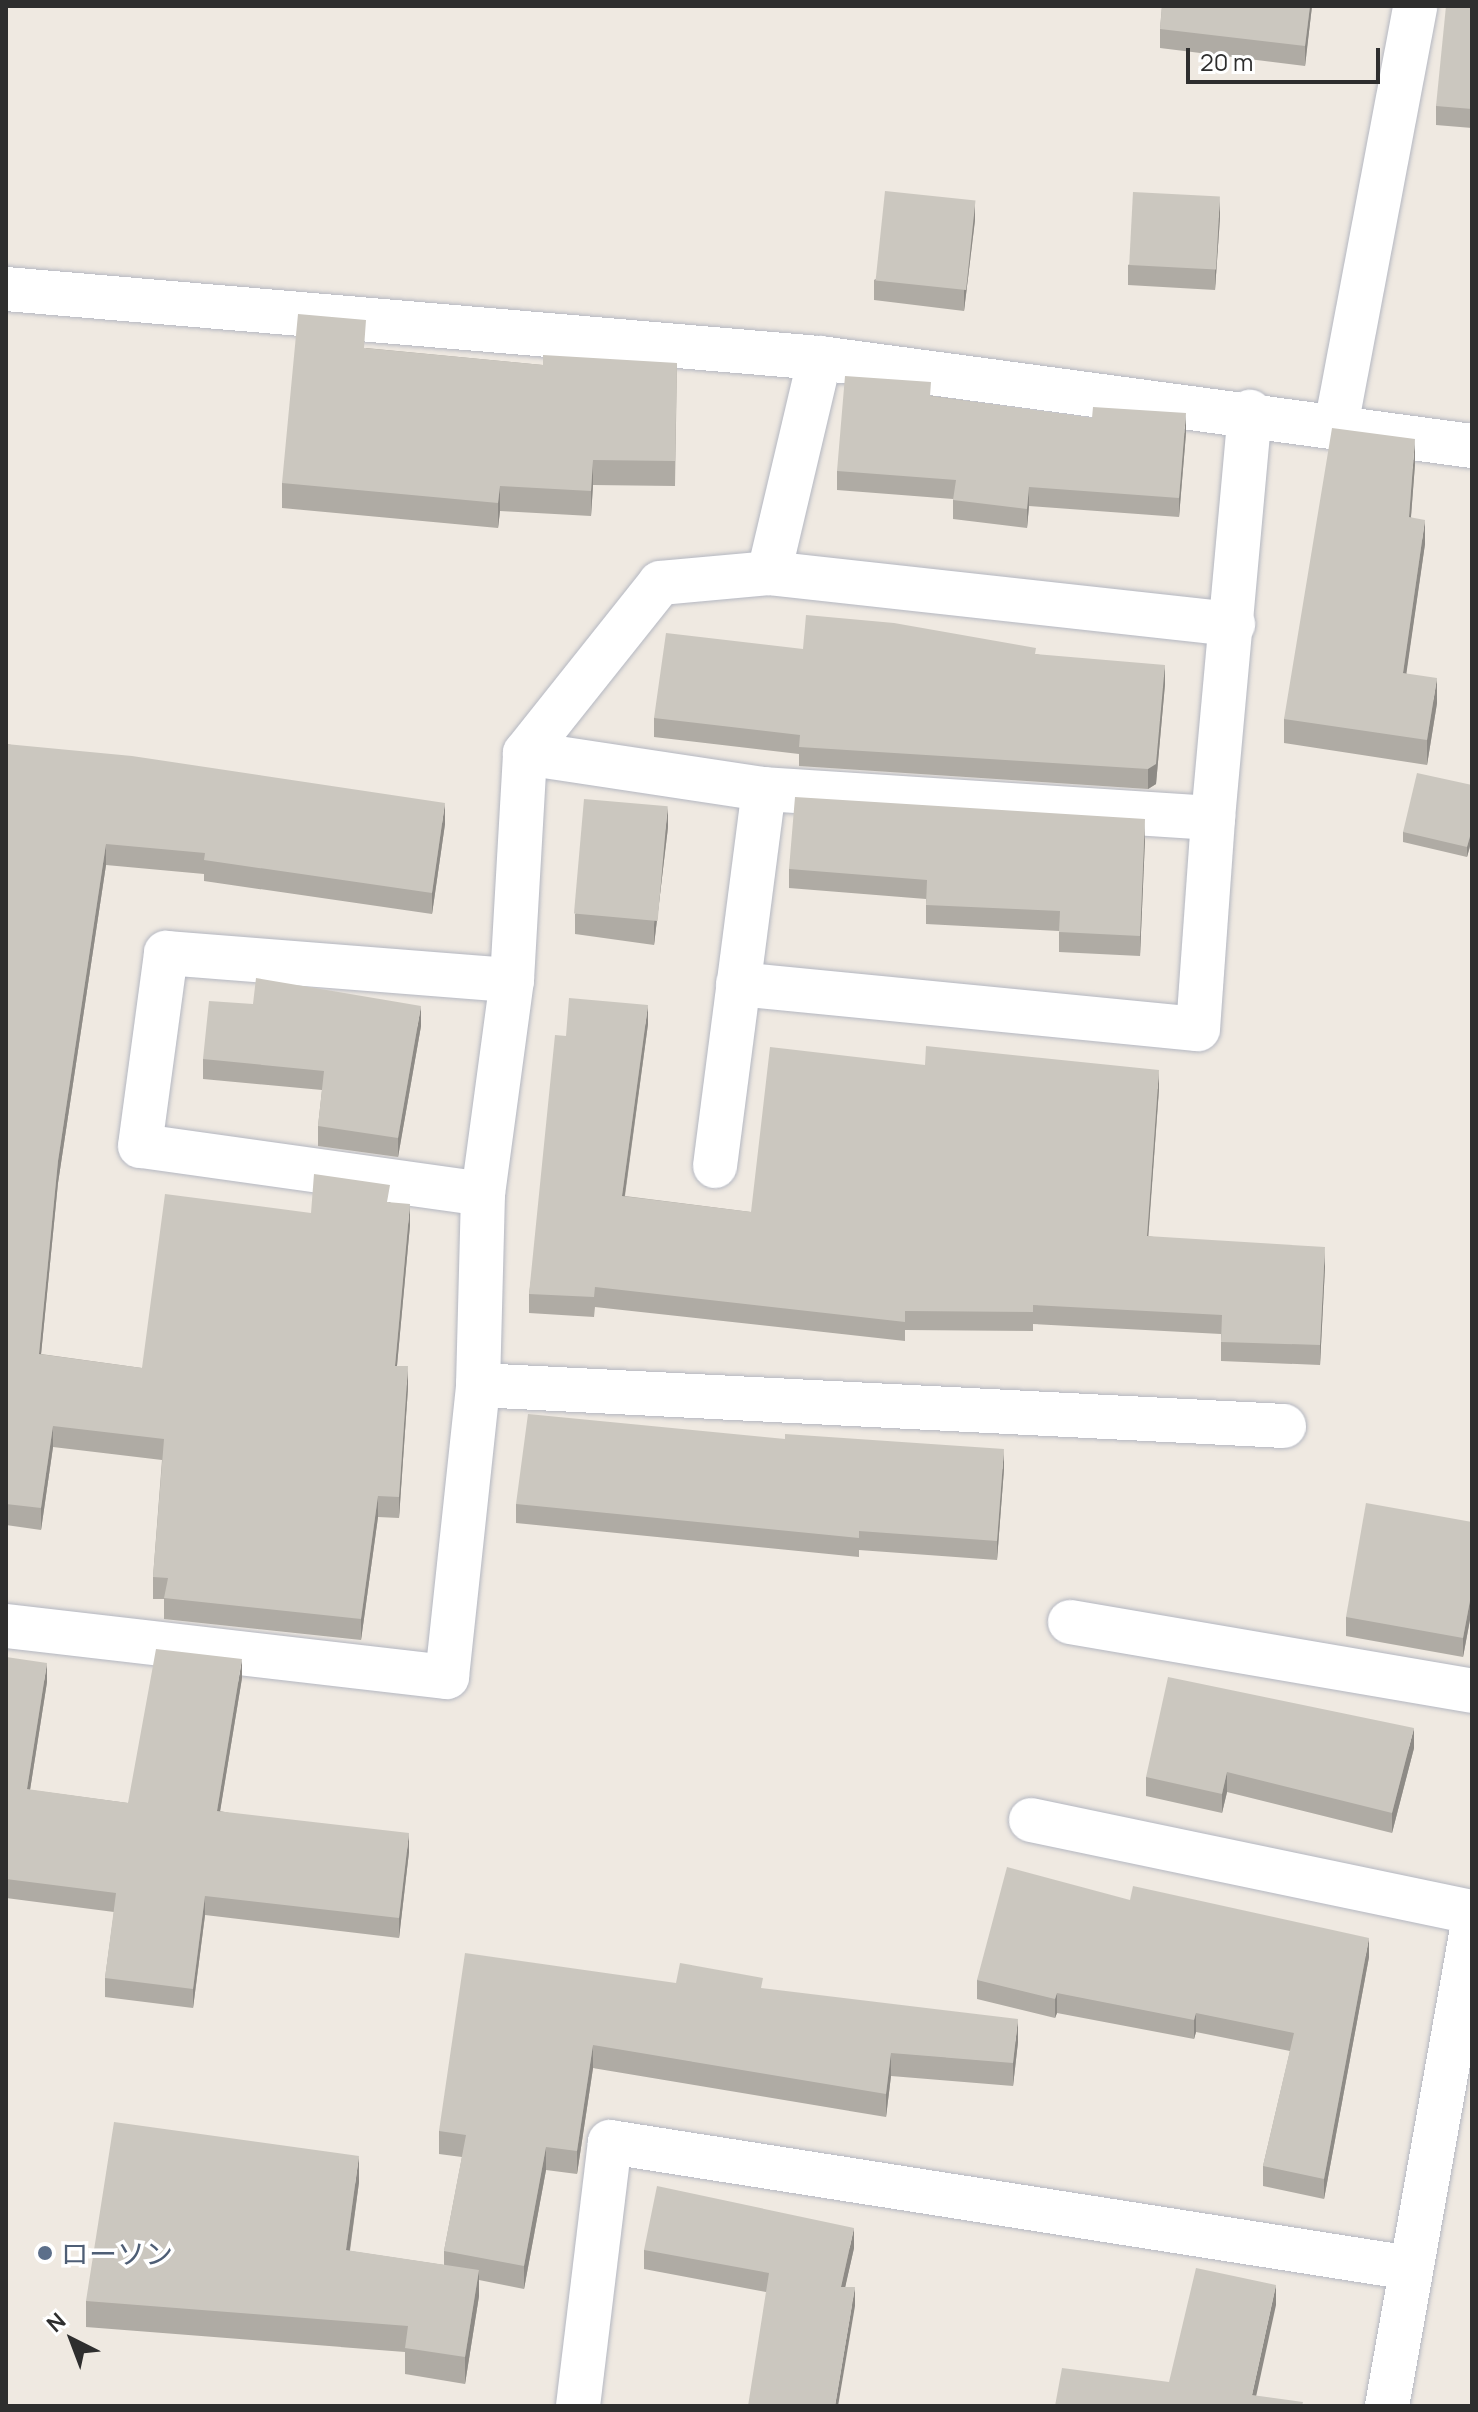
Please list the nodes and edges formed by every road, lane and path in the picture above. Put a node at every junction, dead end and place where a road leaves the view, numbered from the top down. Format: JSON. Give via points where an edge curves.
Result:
{"nodes":[{"id":1,"x":1415,"y":6,"type":"edge"},
{"id":2,"x":6,"y":289,"type":"edge"},
{"id":3,"x":820,"y":358,"type":"junction"},
{"id":4,"x":1250,"y":412,"type":"junction"},
{"id":5,"x":1336,"y":426,"type":"junction"},
{"id":6,"x":1472,"y":446,"type":"edge"},
{"id":7,"x":769,"y":573,"type":"junction"},
{"id":8,"x":1233,"y":624,"type":"junction"},
{"id":9,"x":525,"y":753,"type":"junction"},
{"id":10,"x":764,"y":789,"type":"junction"},
{"id":11,"x":1213,"y":818,"type":"junction"},
{"id":12,"x":512,"y":980,"type":"junction"},
{"id":13,"x":738,"y":984,"type":"junction"},
{"id":14,"x":715,"y":1166,"type":"dead end"},
{"id":15,"x":483,"y":1194,"type":"junction"},
{"id":16,"x":478,"y":1385,"type":"junction"},
{"id":17,"x":1284,"y":1426,"type":"dead end"},
{"id":18,"x":1070,"y":1622,"type":"dead end"},
{"id":19,"x":6,"y":1626,"type":"edge"},
{"id":20,"x":1472,"y":1691,"type":"edge"},
{"id":21,"x":1031,"y":1820,"type":"dead end"},
{"id":22,"x":1472,"y":1912,"type":"edge"},
{"id":23,"x":1472,"y":1927,"type":"edge"},
{"id":24,"x":1410,"y":2268,"type":"junction"},
{"id":25,"x":578,"y":2406,"type":"edge"},
{"id":26,"x":1387,"y":2406,"type":"edge"}],
"edges":[{"from":1,"to":5,"type":"street"},
{"from":2,"to":3,"type":"street"},
{"from":3,"to":4,"type":"street"},
{"from":3,"to":7,"type":"street"},
{"from":4,"to":5,"type":"street"},
{"from":4,"to":8,"type":"street"},
{"from":5,"to":6,"type":"street"},
{"from":7,"to":8,"type":"street"},
{"from":7,"to":9,"type":"street","via":[[660,583]]},
{"from":8,"to":11,"type":"street"},
{"from":9,"to":10,"type":"street"},
{"from":9,"to":12,"type":"street"},
{"from":10,"to":11,"type":"street"},
{"from":10,"to":13,"type":"street"},
{"from":11,"to":13,"type":"street","via":[[1198,1029]]},
{"from":12,"to":15,"type":"street"},
{"from":12,"to":15,"type":"street","via":[[166,953],[140,1146]]},
{"from":13,"to":14,"type":"street"},
{"from":15,"to":16,"type":"street"},
{"from":16,"to":17,"type":"street"},
{"from":16,"to":19,"type":"street","via":[[447,1677]]},
{"from":18,"to":20,"type":"street"},
{"from":21,"to":22,"type":"street"},
{"from":23,"to":24,"type":"street"},
{"from":24,"to":25,"type":"street","via":[[610,2142]]},
{"from":24,"to":26,"type":"street"}]}
